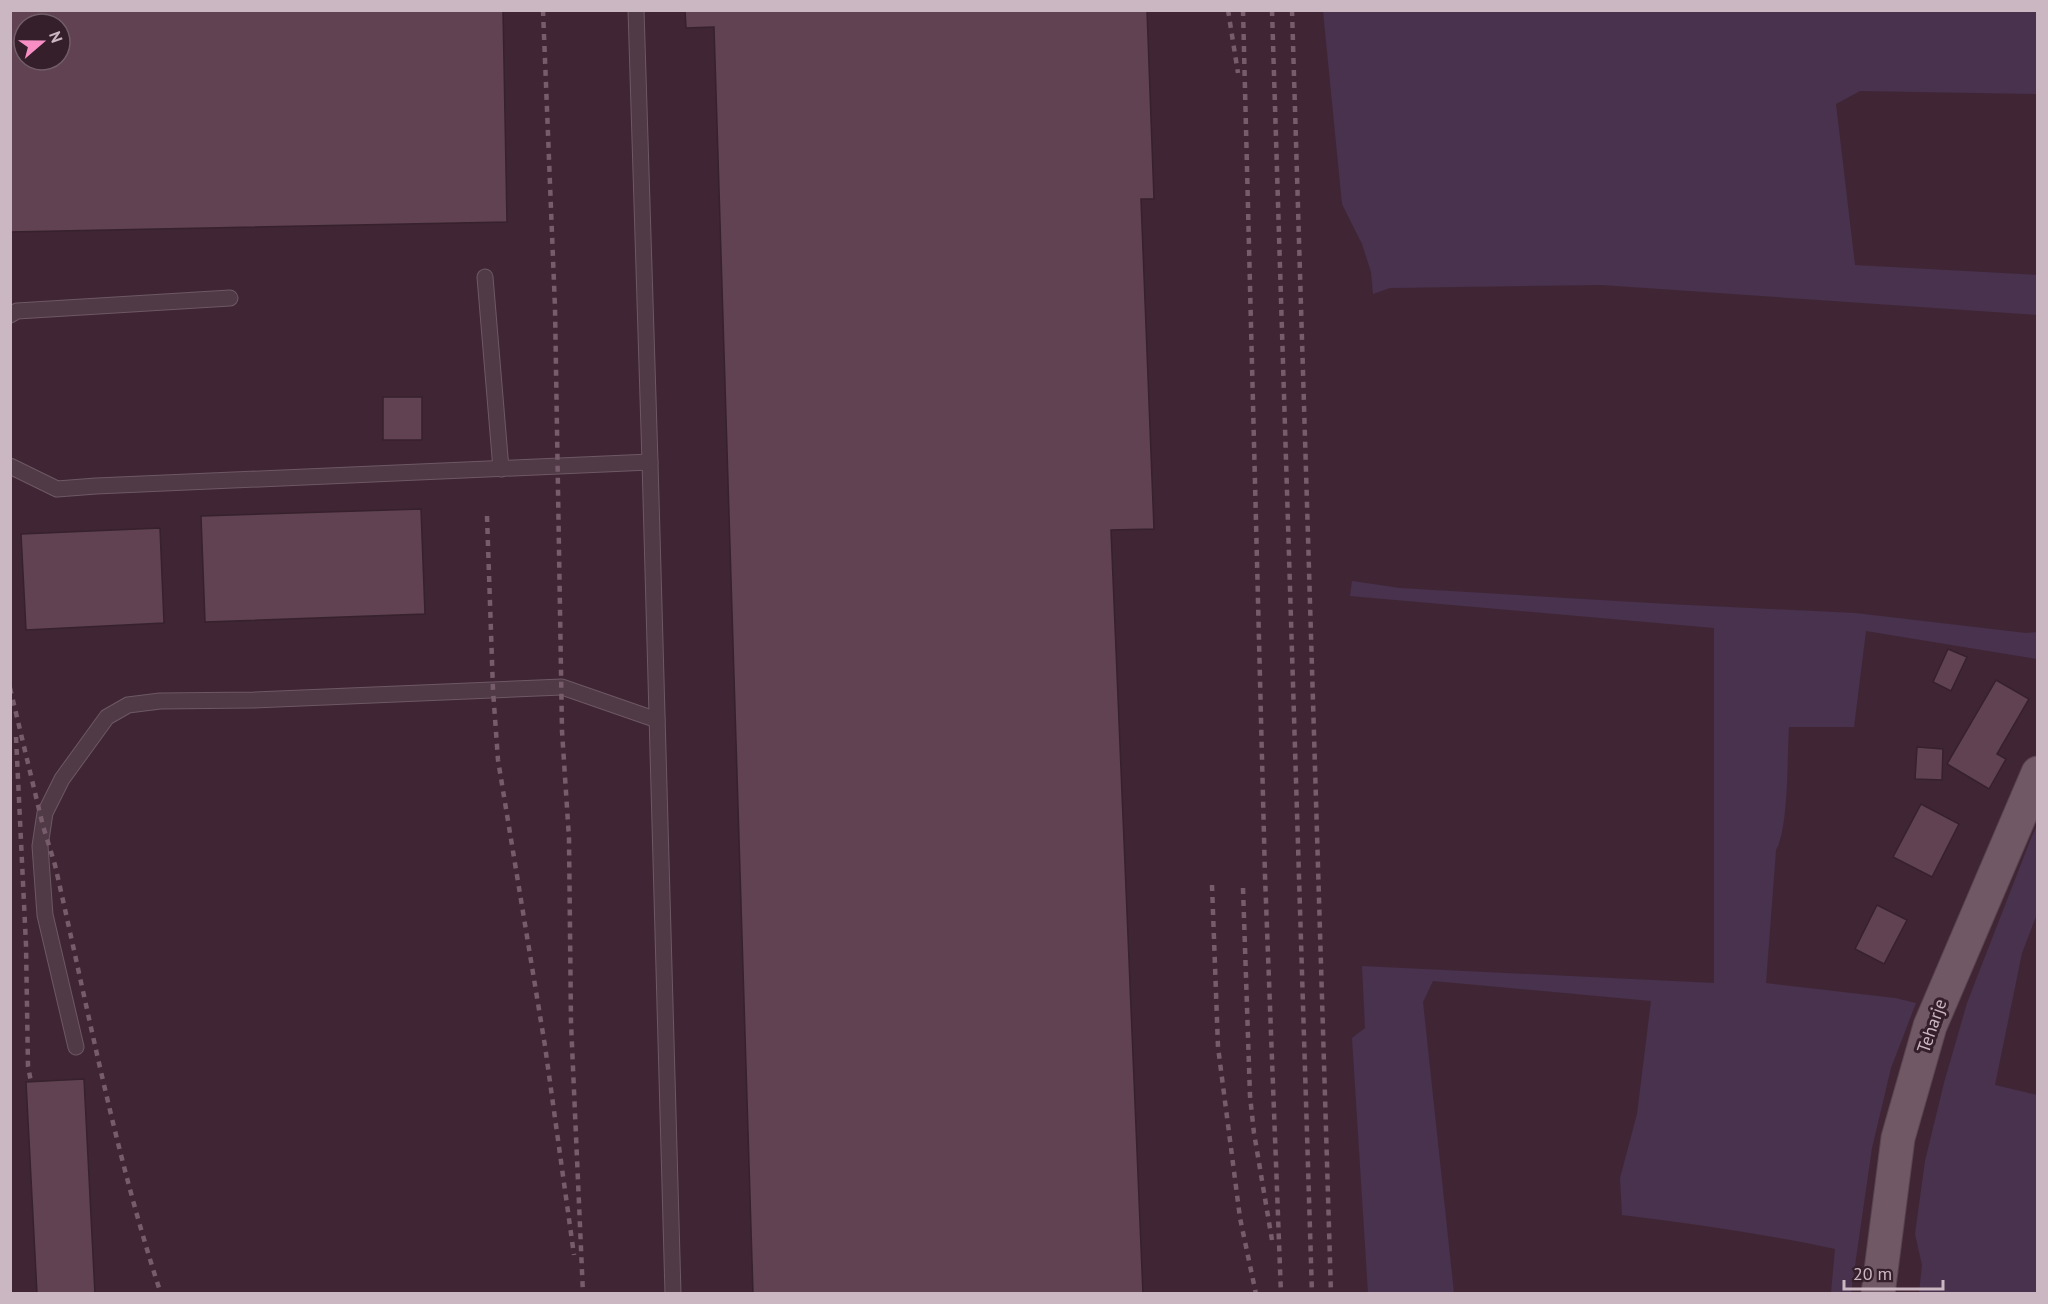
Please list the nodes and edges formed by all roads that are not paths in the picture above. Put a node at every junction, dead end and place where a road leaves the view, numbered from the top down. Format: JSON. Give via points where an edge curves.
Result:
{"nodes":[{"id":1,"x":636,"y":10,"type":"edge"},
{"id":2,"x":484,"y":277,"type":"dead end"},
{"id":3,"x":230,"y":298,"type":"dead end"},
{"id":4,"x":10,"y":315,"type":"edge"},
{"id":5,"x":650,"y":462,"type":"junction"},
{"id":6,"x":10,"y":466,"type":"edge"},
{"id":7,"x":501,"y":469,"type":"junction"},
{"id":8,"x":657,"y":720,"type":"junction"},
{"id":9,"x":2037,"y":773,"type":"edge"},
{"id":10,"x":76,"y":1047,"type":"dead end"},
{"id":11,"x":673,"y":1293,"type":"edge"},
{"id":12,"x":1878,"y":1293,"type":"edge"}],
"edges":[{"from":1,"to":5,"type":"lane"},
{"from":2,"to":7,"type":"lane"},
{"from":3,"to":4,"type":"lane","via":[[17,310]]},
{"from":5,"to":7,"type":"lane"},
{"from":5,"to":8,"type":"lane"},
{"from":6,"to":7,"type":"lane","via":[[57,489]]},
{"from":8,"to":10,"type":"lane","via":[[562,687],[128,705],[108,717],[62,779],[45,813],[39,846],[45,915]]},
{"from":8,"to":11,"type":"lane"},
{"from":9,"to":12,"type":"main road","name":"Teharje","via":[[1929,1026],[1898,1137]]}]}
